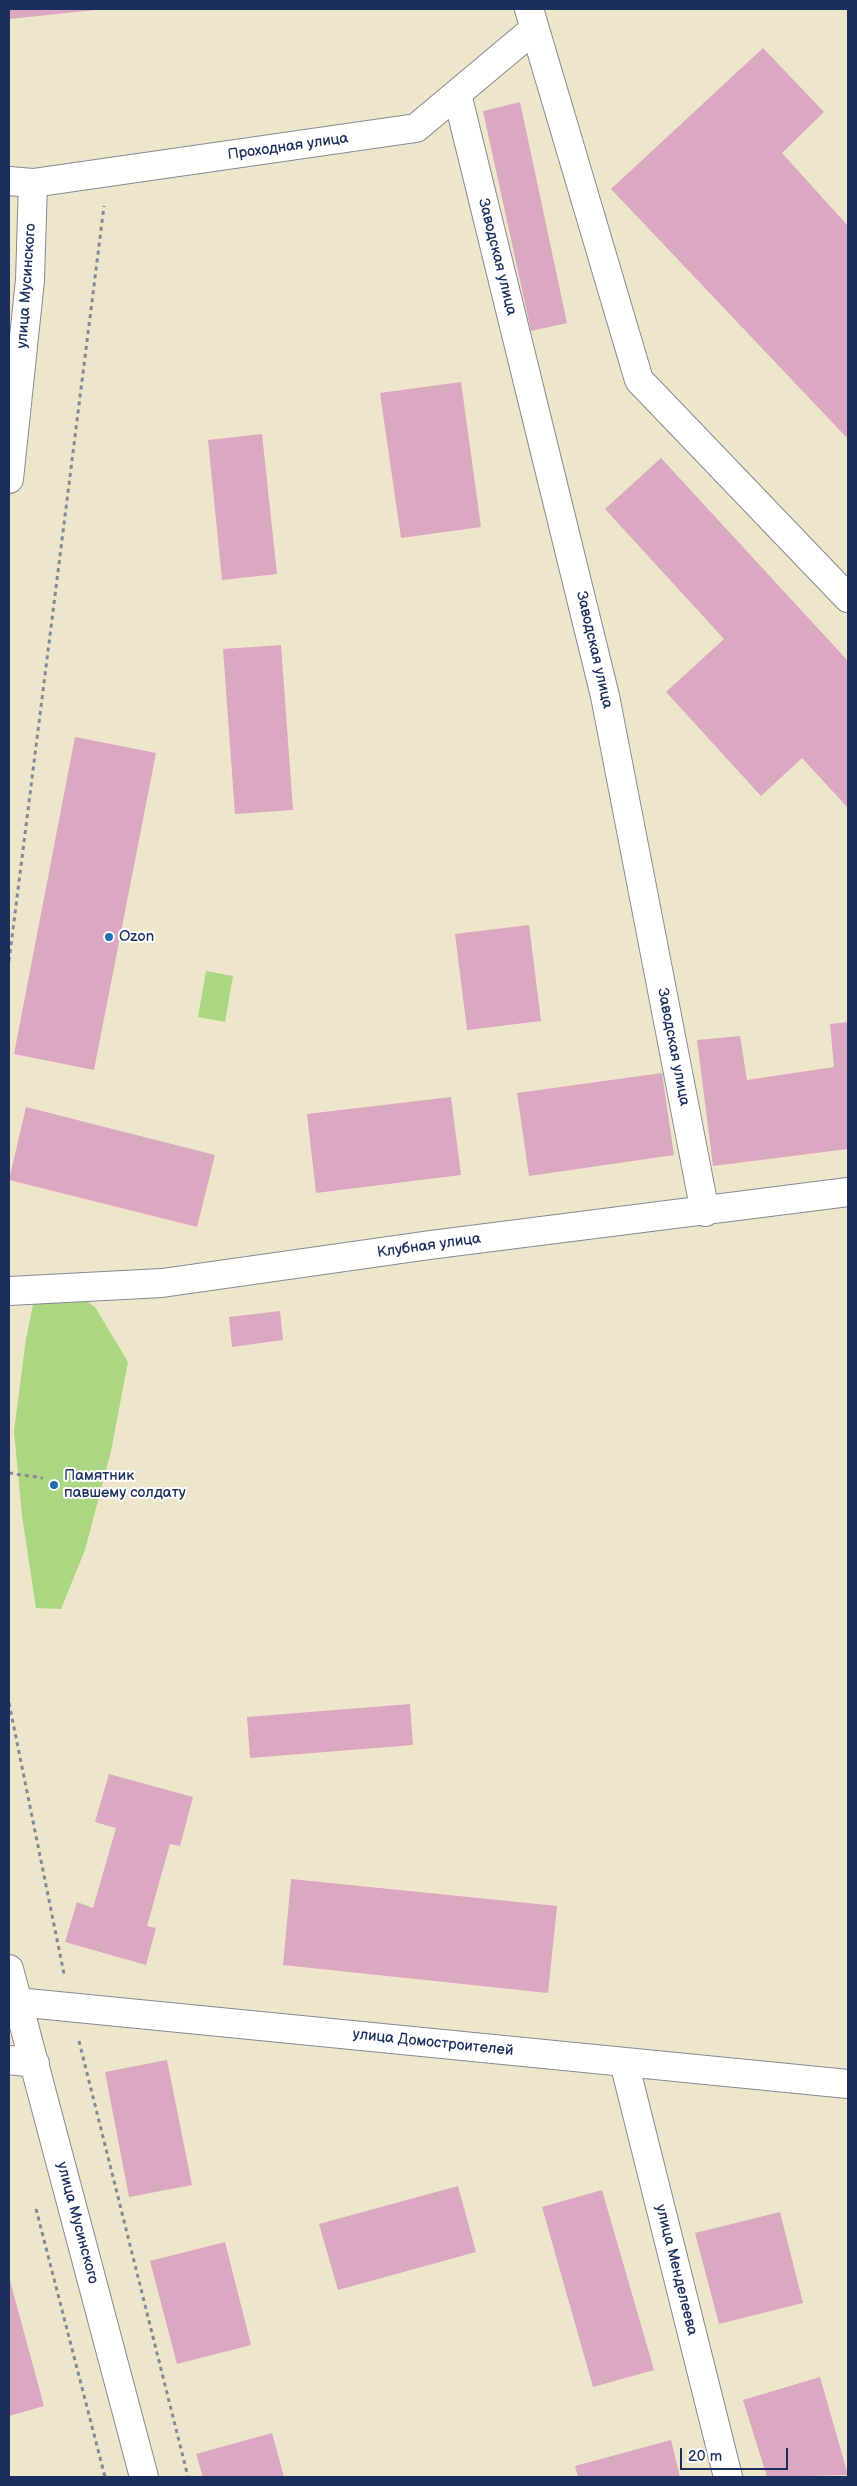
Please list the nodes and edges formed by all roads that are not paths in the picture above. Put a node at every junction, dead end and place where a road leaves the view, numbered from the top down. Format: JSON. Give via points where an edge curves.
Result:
{"nodes":[{"id":1,"x":531,"y":20,"type":"edge"},
{"id":2,"x":457,"y":94,"type":"junction"},
{"id":3,"x":21,"y":182,"type":"edge"},
{"id":4,"x":9,"y":479,"type":"edge"},
{"id":5,"x":848,"y":598,"type":"edge"},
{"id":6,"x":848,"y":1192,"type":"edge"},
{"id":7,"x":705,"y":1212,"type":"junction"},
{"id":8,"x":9,"y":1291,"type":"edge"},
{"id":9,"x":9,"y":1969,"type":"edge"},
{"id":10,"x":17,"y":2002,"type":"junction"},
{"id":11,"x":22,"y":2062,"type":"edge"},
{"id":12,"x":624,"y":2062,"type":"junction"},
{"id":13,"x":848,"y":2084,"type":"edge"},
{"id":14,"x":144,"y":2477,"type":"edge"},
{"id":15,"x":728,"y":2477,"type":"edge"}],
"edges":[{"from":1,"to":2,"type":"street","name":"Проходная улица"},
{"from":1,"to":5,"type":"street","via":[[639,380]]},
{"from":2,"to":3,"type":"street","name":"Проходная улица","via":[[416,128]]},
{"from":2,"to":7,"type":"street","name":"Заводская улица","via":[[605,696]]},
{"from":3,"to":4,"type":"street","name":"улица Мусинского","via":[[30,280]]},
{"from":6,"to":7,"type":"street","name":"Клубная улица"},
{"from":7,"to":8,"type":"street","name":"Клубная улица","via":[[430,1245],[162,1283]]},
{"from":9,"to":10,"type":"street","name":"улица Мусинского"},
{"from":10,"to":11,"type":"street","name":"улица Мусинского"},
{"from":10,"to":12,"type":"street","name":"улица Домостроителей"},
{"from":11,"to":14,"type":"street","name":"улица Мусинского"},
{"from":12,"to":13,"type":"street","name":"улица Домостроителей"},
{"from":12,"to":15,"type":"street","name":"улица Менделеева"}]}
